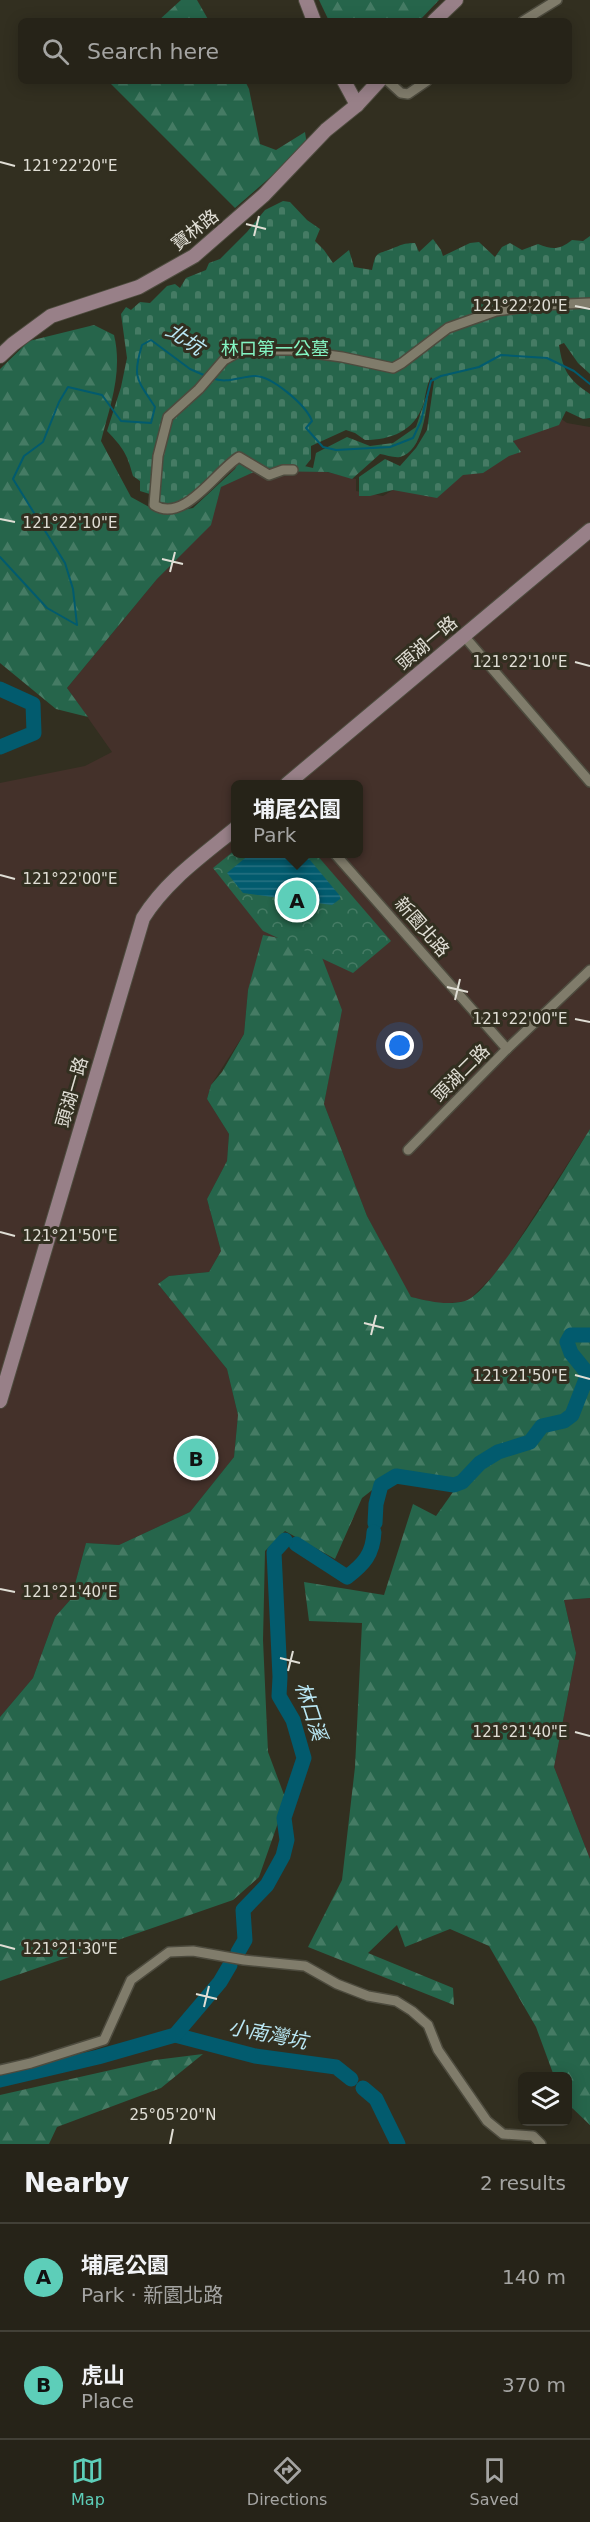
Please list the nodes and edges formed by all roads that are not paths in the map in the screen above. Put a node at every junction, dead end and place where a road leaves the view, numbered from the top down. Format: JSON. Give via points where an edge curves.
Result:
{"nodes":[{"id":1,"x":306,"y":0,"type":"edge"},
{"id":2,"x":456,"y":0,"type":"edge"},
{"id":3,"x":557,"y":0,"type":"edge"},
{"id":4,"x":313,"y":18,"type":"edge"},
{"id":5,"x":437,"y":18,"type":"edge"},
{"id":6,"x":529,"y":18,"type":"edge"},
{"id":7,"x":346,"y":84,"type":"edge"},
{"id":8,"x":376,"y":84,"type":"edge"},
{"id":9,"x":391,"y":84,"type":"edge"},
{"id":10,"x":423,"y":84,"type":"edge"},
{"id":11,"x":357,"y":105,"type":"junction"},
{"id":12,"x":590,"y":303,"type":"edge"},
{"id":13,"x":0,"y":356,"type":"edge"},
{"id":14,"x":293,"y":470,"type":"dead end"},
{"id":15,"x":590,"y":530,"type":"edge"},
{"id":16,"x":464,"y":636,"type":"junction"},
{"id":17,"x":292,"y":780,"type":"edge"},
{"id":18,"x":590,"y":782,"type":"edge"},
{"id":19,"x":231,"y":832,"type":"edge"},
{"id":20,"x":339,"y":858,"type":"edge"},
{"id":21,"x":590,"y":970,"type":"edge"},
{"id":22,"x":507,"y":1049,"type":"junction"},
{"id":23,"x":408,"y":1150,"type":"dead end"},
{"id":24,"x":0,"y":1401,"type":"edge"},
{"id":25,"x":0,"y":2070,"type":"edge"},
{"id":26,"x":541,"y":2144,"type":"edge"}],
"edges":[{"from":1,"to":4,"type":"street"},
{"from":2,"to":5,"type":"street"},
{"from":3,"to":6,"type":"street"},
{"from":7,"to":11,"type":"street"},
{"from":8,"to":11,"type":"street","name":"寶林路"},
{"from":9,"to":10,"type":"street","via":[[400,93],[408,94]]},
{"from":11,"to":13,"type":"street","name":"寶林路","via":[[194,256],[139,287],[51,316]]},
{"from":12,"to":14,"type":"street","via":[[496,311],[448,328],[393,368],[291,350],[242,350],[224,360],[168,417],[158,456],[154,505],[172,510],[203,492],[239,457],[269,475]]},
{"from":15,"to":16,"type":"street","name":"頭湖一路"},
{"from":16,"to":17,"type":"street","name":"頭湖一路"},
{"from":16,"to":18,"type":"street"},
{"from":19,"to":24,"type":"street","name":"頭湖一路","via":[[169,884],[143,918]]},
{"from":20,"to":22,"type":"street","name":"新園北路"},
{"from":21,"to":22,"type":"street","name":"頭湖二路"},
{"from":22,"to":23,"type":"street","name":"頭湖二路"},
{"from":25,"to":26,"type":"street","via":[[104,2040],[131,1980],[169,1952],[193,1951],[304,1966],[337,1984],[396,2001],[412,2011],[428,2025],[438,2050],[487,2121],[503,2134],[533,2136]]}]}
